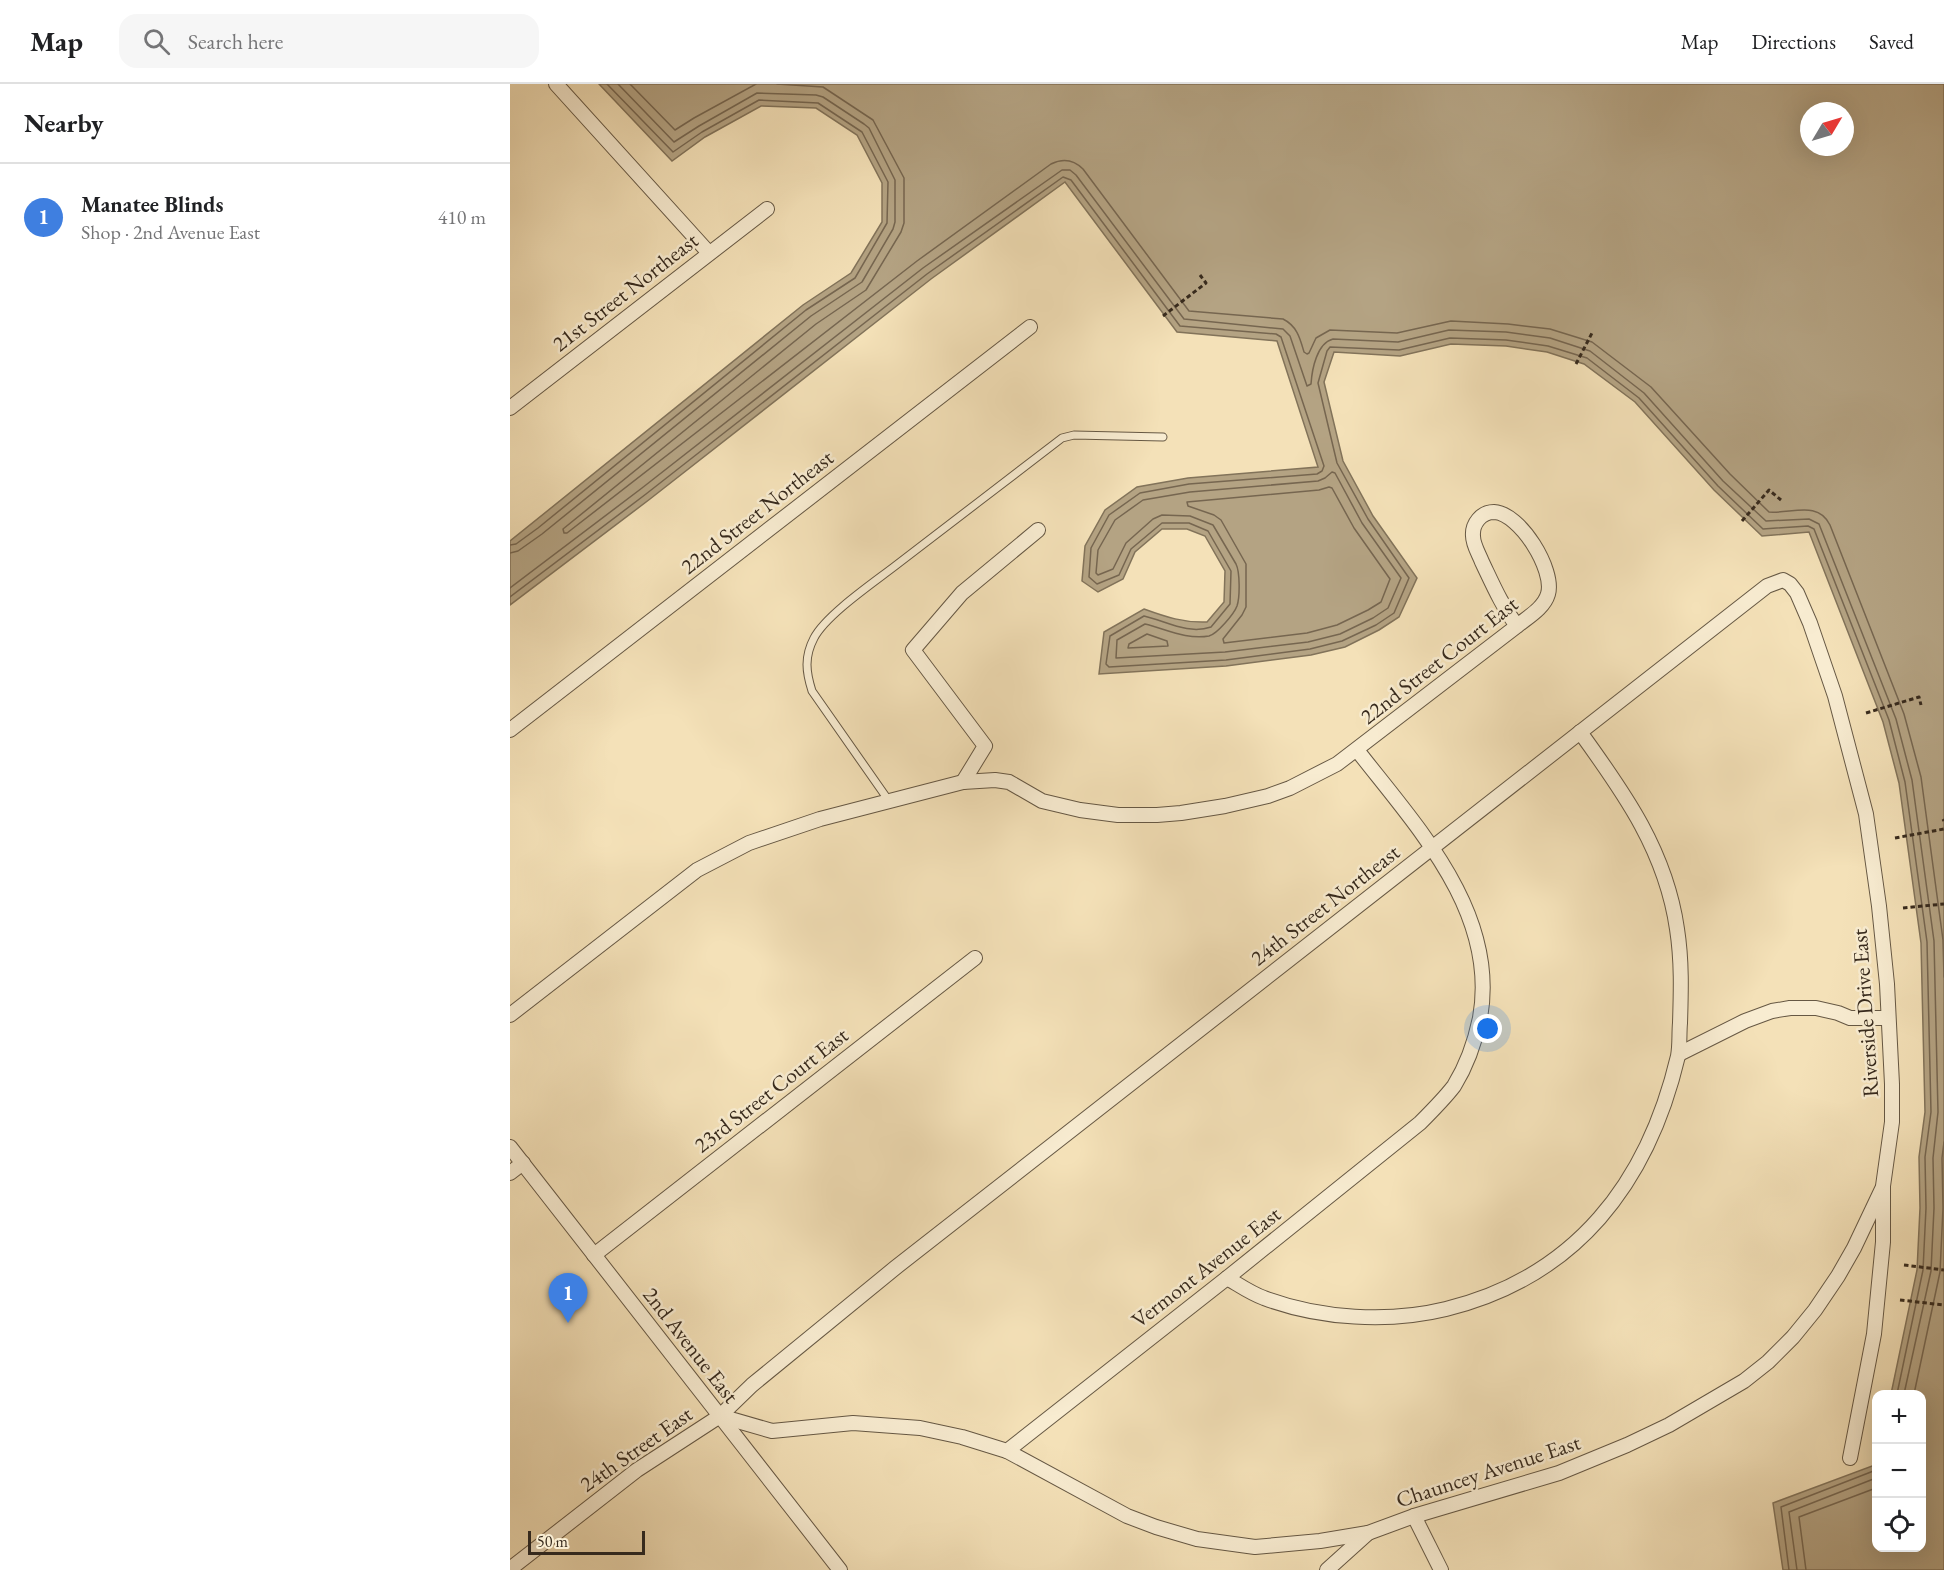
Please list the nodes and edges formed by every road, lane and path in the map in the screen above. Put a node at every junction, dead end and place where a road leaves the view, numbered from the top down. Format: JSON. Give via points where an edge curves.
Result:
{"nodes":[{"id":1,"x":556,"y":84,"type":"edge"},
{"id":2,"x":767,"y":209,"type":"dead end"},
{"id":3,"x":709,"y":253,"type":"junction"},
{"id":4,"x":1200,"y":275,"type":"dead end"},
{"id":5,"x":1163,"y":316,"type":"dead end"},
{"id":6,"x":1030,"y":327,"type":"dead end"},
{"id":7,"x":1593,"y":331,"type":"dead end"},
{"id":8,"x":1576,"y":364,"type":"dead end"},
{"id":9,"x":510,"y":408,"type":"edge"},
{"id":10,"x":1163,"y":436,"type":"dead end"},
{"id":11,"x":1780,"y":500,"type":"dead end"},
{"id":12,"x":1742,"y":521,"type":"dead end"},
{"id":13,"x":1038,"y":530,"type":"dead end"},
{"id":14,"x":1783,"y":580,"type":"joint"},
{"id":15,"x":1517,"y":626,"type":"junction"},
{"id":16,"x":1921,"y":705,"type":"dead end"},
{"id":17,"x":1866,"y":713,"type":"dead end"},
{"id":18,"x":510,"y":730,"type":"edge"},
{"id":19,"x":1580,"y":732,"type":"junction"},
{"id":20,"x":1357,"y":750,"type":"junction"},
{"id":21,"x":963,"y":782,"type":"junction"},
{"id":22,"x":889,"y":801,"type":"junction"},
{"id":23,"x":1944,"y":829,"type":"edge"},
{"id":24,"x":1895,"y":838,"type":"dead end"},
{"id":25,"x":1431,"y":849,"type":"junction"},
{"id":26,"x":1944,"y":904,"type":"edge"},
{"id":27,"x":1903,"y":908,"type":"dead end"},
{"id":28,"x":975,"y":958,"type":"dead end"},
{"id":29,"x":510,"y":1015,"type":"edge"},
{"id":30,"x":1888,"y":1018,"type":"junction"},
{"id":31,"x":1678,"y":1054,"type":"junction"},
{"id":32,"x":510,"y":1146,"type":"edge"},
{"id":33,"x":523,"y":1163,"type":"junction"},
{"id":34,"x":510,"y":1173,"type":"edge"},
{"id":35,"x":1883,"y":1186,"type":"junction"},
{"id":36,"x":594,"y":1255,"type":"junction"},
{"id":37,"x":1904,"y":1265,"type":"dead end"},
{"id":38,"x":895,"y":1268,"type":"joint"},
{"id":39,"x":1944,"y":1270,"type":"edge"},
{"id":40,"x":1227,"y":1278,"type":"junction"},
{"id":41,"x":1900,"y":1300,"type":"dead end"},
{"id":42,"x":1944,"y":1305,"type":"edge"},
{"id":43,"x":720,"y":1416,"type":"junction"},
{"id":44,"x":1007,"y":1451,"type":"junction"},
{"id":45,"x":1850,"y":1458,"type":"dead end"},
{"id":46,"x":1414,"y":1516,"type":"junction"},
{"id":47,"x":1368,"y":1533,"type":"junction"},
{"id":48,"x":510,"y":1569,"type":"edge"},
{"id":49,"x":840,"y":1570,"type":"edge"},
{"id":50,"x":1327,"y":1570,"type":"edge"},
{"id":51,"x":1441,"y":1570,"type":"edge"}],
"edges":[{"from":1,"to":3,"type":"street"},
{"from":2,"to":3,"type":"street","name":"21st Street Northeast"},
{"from":3,"to":9,"type":"street","name":"21st Street Northeast"},
{"from":4,"to":5,"type":"path","via":[[1206,283]]},
{"from":6,"to":18,"type":"street","name":"22nd Street Northeast"},
{"from":7,"to":8,"type":"path"},
{"from":10,"to":22,"type":"lane","via":[[1062,438],[826,621],[807,653],[806,671],[812,691]]},
{"from":11,"to":12,"type":"path","via":[[1769,490]]},
{"from":13,"to":21,"type":"street","via":[[962,593],[913,650],[986,746]]},
{"from":14,"to":19,"type":"street","name":"24th Street Northeast","via":[[1767,586]]},
{"from":14,"to":30,"type":"street","name":"Riverside Drive East","via":[[1797,593],[1810,623],[1835,696],[1866,813],[1880,906]]},
{"from":15,"to":15,"type":"street","name":"22nd Street Court East","via":[[1500,601],[1473,542],[1473,529],[1486,514],[1499,513],[1512,520],[1535,546],[1548,575],[1545,601]]},
{"from":15,"to":20,"type":"street","name":"22nd Street Court East"},
{"from":16,"to":17,"type":"path","via":[[1919,697]]},
{"from":19,"to":25,"type":"street","name":"24th Street Northeast"},
{"from":19,"to":31,"type":"street","via":[[1631,804],[1665,878],[1681,962]]},
{"from":20,"to":21,"type":"street","name":"22nd Street Court East","via":[[1290,788],[1225,806],[1157,815],[1080,810],[1042,801],[1009,782]]},
{"from":20,"to":25,"type":"street","name":"Vermont Avenue East"},
{"from":21,"to":22,"type":"street","name":"22nd Street Court East"},
{"from":22,"to":29,"type":"street","name":"22nd Street Court East","via":[[749,843],[697,870]]},
{"from":23,"to":24,"type":"path"},
{"from":25,"to":38,"type":"street","name":"24th Street Northeast"},
{"from":25,"to":40,"type":"street","name":"Vermont Avenue East","via":[[1470,915],[1479,944],[1482,1004],[1477,1035],[1467,1060],[1455,1084],[1420,1123]]},
{"from":26,"to":27,"type":"path"},
{"from":28,"to":36,"type":"street","name":"23rd Street Court East"},
{"from":30,"to":31,"type":"street","via":[[1850,1018],[1816,1008],[1772,1011]]},
{"from":30,"to":35,"type":"street","name":"Riverside Drive East","via":[[1892,1122]]},
{"from":31,"to":40,"type":"street","via":[[1658,1124],[1618,1197],[1575,1244],[1502,1291],[1427,1314],[1369,1317],[1286,1305],[1263,1298]]},
{"from":32,"to":33,"type":"street","name":"2nd Avenue East"},
{"from":33,"to":34,"type":"street"},
{"from":33,"to":36,"type":"street","name":"2nd Avenue East"},
{"from":35,"to":45,"type":"street","name":"Riverside Drive East","via":[[1883,1242],[1874,1334]]},
{"from":35,"to":46,"type":"street","name":"Chauncey Avenue East","via":[[1854,1248],[1815,1310],[1794,1337],[1744,1381],[1669,1425],[1559,1473]]},
{"from":36,"to":43,"type":"street","name":"2nd Avenue East"},
{"from":37,"to":39,"type":"path"},
{"from":38,"to":43,"type":"street","name":"24th Street East","via":[[752,1384]]},
{"from":40,"to":44,"type":"street","name":"Vermont Avenue East"},
{"from":41,"to":42,"type":"path"},
{"from":43,"to":44,"type":"street","via":[[772,1431],[853,1424],[920,1428]]},
{"from":43,"to":48,"type":"street","name":"24th Street East","via":[[637,1470]]},
{"from":43,"to":49,"type":"street","name":"2nd Avenue East"},
{"from":44,"to":47,"type":"street","name":"Chauncey Avenue East","via":[[1127,1516],[1197,1539],[1255,1547]]},
{"from":46,"to":47,"type":"street","name":"Chauncey Avenue East"},
{"from":46,"to":51,"type":"street"},
{"from":47,"to":50,"type":"street"}]}
